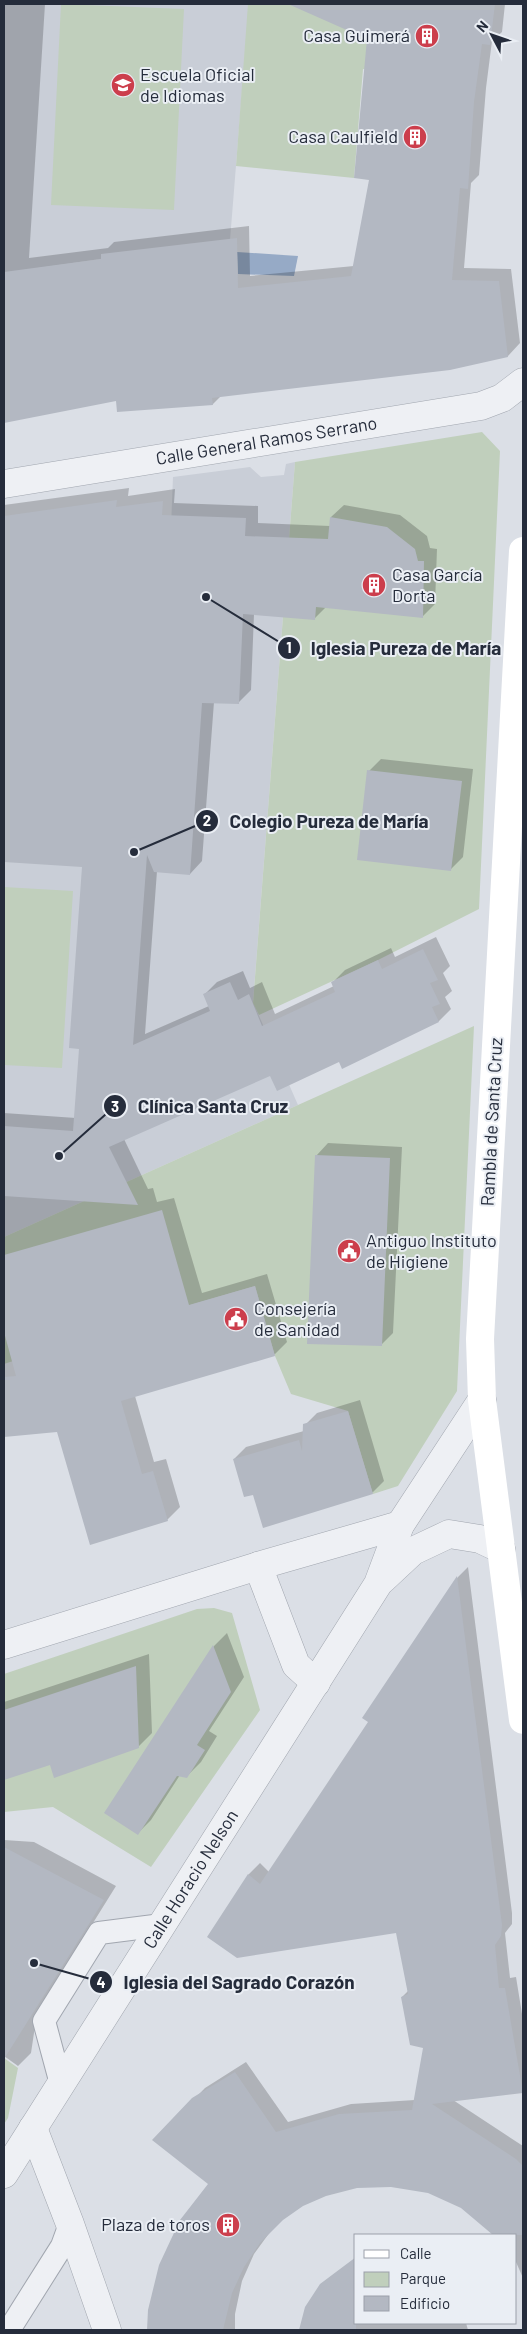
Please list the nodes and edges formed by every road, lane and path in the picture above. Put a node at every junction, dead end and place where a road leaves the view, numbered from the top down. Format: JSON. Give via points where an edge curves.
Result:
{"nodes":[{"id":1,"x":523,"y":382,"type":"edge"},
{"id":2,"x":4,"y":484,"type":"edge"},
{"id":3,"x":523,"y":551,"type":"edge"},
{"id":4,"x":482,"y":1400,"type":"junction"},
{"id":5,"x":400,"y":1525,"type":"junction"},
{"id":6,"x":501,"y":1549,"type":"junction"},
{"id":7,"x":258,"y":1566,"type":"junction"},
{"id":8,"x":378,"y":1584,"type":"junction"},
{"id":9,"x":4,"y":1645,"type":"edge"},
{"id":10,"x":316,"y":1683,"type":"junction"},
{"id":11,"x":523,"y":1720,"type":"edge"},
{"id":12,"x":162,"y":1925,"type":"junction"},
{"id":13,"x":61,"y":2084,"type":"junction"},
{"id":14,"x":33,"y":2128,"type":"junction"},
{"id":15,"x":4,"y":2174,"type":"edge"},
{"id":16,"x":70,"y":2224,"type":"junction"},
{"id":17,"x":9,"y":2330,"type":"edge"},
{"id":18,"x":106,"y":2330,"type":"edge"}],
"edges":[{"from":1,"to":2,"type":"street","name":"Calle General Ramos Serrano","via":[[502,398],[481,406]]},
{"from":3,"to":4,"type":"main road","name":"Rambla de Santa Cruz","via":[[480,1339]]},
{"from":4,"to":5,"type":"street"},
{"from":4,"to":6,"type":"main road","name":"Rambla de Santa Cruz"},
{"from":5,"to":7,"type":"street"},
{"from":5,"to":8,"type":"street"},
{"from":6,"to":8,"type":"street","via":[[480,1539],[449,1534],[413,1551]]},
{"from":6,"to":11,"type":"main road","name":"Rambla de Santa Cruz"},
{"from":7,"to":9,"type":"street"},
{"from":7,"to":10,"type":"street","via":[[296,1665]]},
{"from":8,"to":10,"type":"street","name":"Calle Horacio Nelson"},
{"from":10,"to":12,"type":"street","name":"Calle Horacio Nelson"},
{"from":12,"to":13,"type":"street","name":"Calle Horacio Nelson"},
{"from":12,"to":13,"type":"lane","via":[[99,1932],[44,2021]]},
{"from":13,"to":14,"type":"street","name":"Calle Horacio Nelson"},
{"from":14,"to":15,"type":"street","name":"Calle Horacio Nelson"},
{"from":14,"to":16,"type":"street"},
{"from":16,"to":17,"type":"lane","via":[[62,2246]]},
{"from":16,"to":18,"type":"street"}]}
